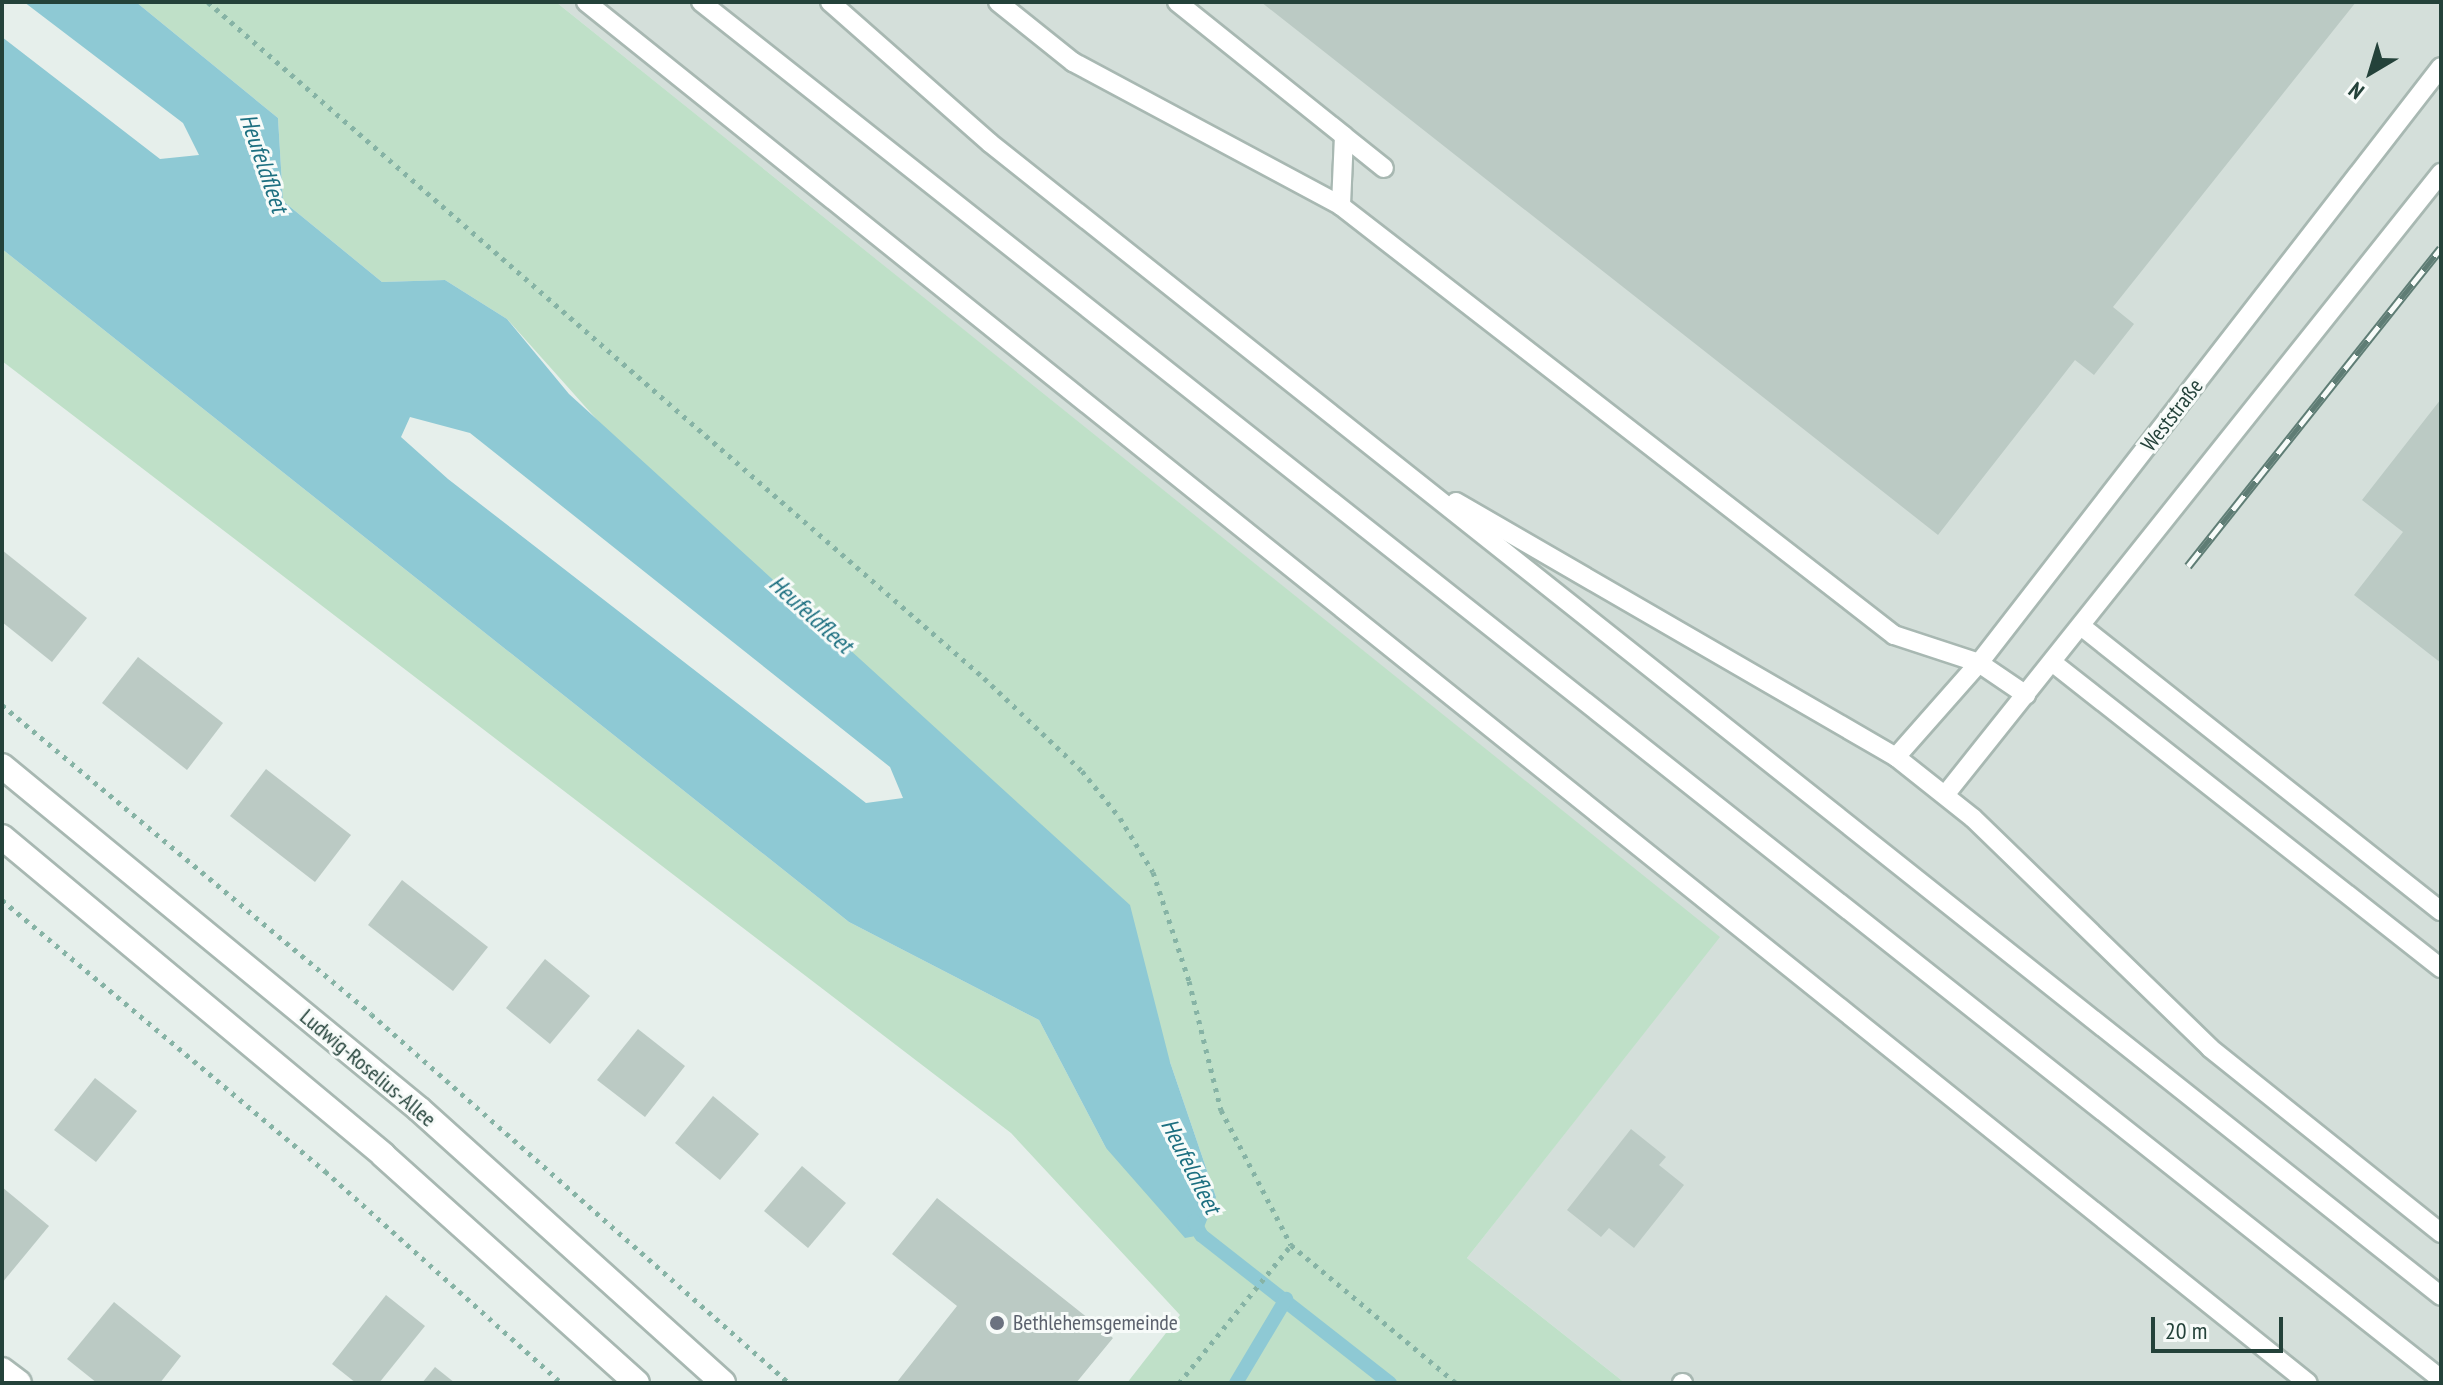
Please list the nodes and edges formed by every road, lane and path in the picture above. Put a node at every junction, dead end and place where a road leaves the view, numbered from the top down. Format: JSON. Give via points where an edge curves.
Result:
{"nodes":[{"id":1,"x":208,"y":2,"type":"edge"},
{"id":2,"x":586,"y":2,"type":"edge"},
{"id":3,"x":701,"y":2,"type":"edge"},
{"id":4,"x":830,"y":2,"type":"edge"},
{"id":5,"x":998,"y":2,"type":"edge"},
{"id":6,"x":1177,"y":2,"type":"edge"},
{"id":7,"x":2441,"y":67,"type":"edge"},
{"id":8,"x":1344,"y":136,"type":"junction"},
{"id":9,"x":1384,"y":168,"type":"dead end"},
{"id":10,"x":2441,"y":173,"type":"edge"},
{"id":11,"x":1341,"y":206,"type":"junction"},
{"id":12,"x":1402,"y":470,"type":"junction"},
{"id":13,"x":2081,"y":626,"type":"junction"},
{"id":14,"x":2052,"y":662,"type":"junction"},
{"id":15,"x":1979,"y":663,"type":"junction"},
{"id":16,"x":2026,"y":695,"type":"junction"},
{"id":17,"x":2,"y":705,"type":"edge"},
{"id":18,"x":1896,"y":757,"type":"junction"},
{"id":19,"x":2,"y":766,"type":"edge"},
{"id":20,"x":1945,"y":795,"type":"junction"},
{"id":21,"x":2,"y":837,"type":"edge"},
{"id":22,"x":2,"y":900,"type":"edge"},
{"id":23,"x":2441,"y":911,"type":"edge"},
{"id":24,"x":2441,"y":968,"type":"edge"},
{"id":25,"x":2441,"y":1233,"type":"edge"},
{"id":26,"x":1291,"y":1245,"type":"junction"},
{"id":27,"x":2441,"y":1296,"type":"edge"},
{"id":28,"x":2,"y":1370,"type":"edge"},
{"id":29,"x":2441,"y":1379,"type":"edge"},
{"id":30,"x":19,"y":1383,"type":"edge"},
{"id":31,"x":561,"y":1383,"type":"edge"},
{"id":32,"x":637,"y":1383,"type":"edge"},
{"id":33,"x":723,"y":1383,"type":"edge"},
{"id":34,"x":789,"y":1383,"type":"edge"},
{"id":35,"x":1179,"y":1383,"type":"edge"},
{"id":36,"x":1456,"y":1383,"type":"edge"},
{"id":37,"x":2308,"y":1383,"type":"edge"}],
"edges":[{"from":1,"to":26,"type":"path","via":[[984,678],[1082,771],[1120,818],[1153,872],[1189,981],[1221,1110]]},
{"from":2,"to":37,"type":"lane"},
{"from":3,"to":29,"type":"lane"},
{"from":4,"to":12,"type":"lane","via":[[990,143]]},
{"from":5,"to":11,"type":"lane","via":[[1073,62]]},
{"from":6,"to":8,"type":"lane"},
{"from":7,"to":15,"type":"lane","name":"Weststraße"},
{"from":8,"to":9,"type":"lane"},
{"from":8,"to":11,"type":"lane"},
{"from":10,"to":13,"type":"lane"},
{"from":11,"to":15,"type":"lane","via":[[1894,635]]},
{"from":12,"to":18,"type":"lane"},
{"from":12,"to":27,"type":"lane"},
{"from":13,"to":14,"type":"lane"},
{"from":13,"to":23,"type":"lane"},
{"from":14,"to":16,"type":"lane"},
{"from":14,"to":24,"type":"lane"},
{"from":15,"to":16,"type":"lane"},
{"from":15,"to":18,"type":"lane","name":"Weststraße"},
{"from":16,"to":20,"type":"lane"},
{"from":17,"to":34,"type":"path","via":[[371,1014]]},
{"from":18,"to":20,"type":"lane"},
{"from":19,"to":33,"type":"main road","name":"Ludwig-Roselius-Allee","via":[[419,1109]]},
{"from":20,"to":25,"type":"lane","via":[[2210,1048]]},
{"from":21,"to":32,"type":"main road","via":[[383,1155]]},
{"from":22,"to":31,"type":"path","via":[[325,1171]]},
{"from":26,"to":35,"type":"path"},
{"from":26,"to":36,"type":"path"},
{"from":28,"to":30,"type":"main road"}]}
